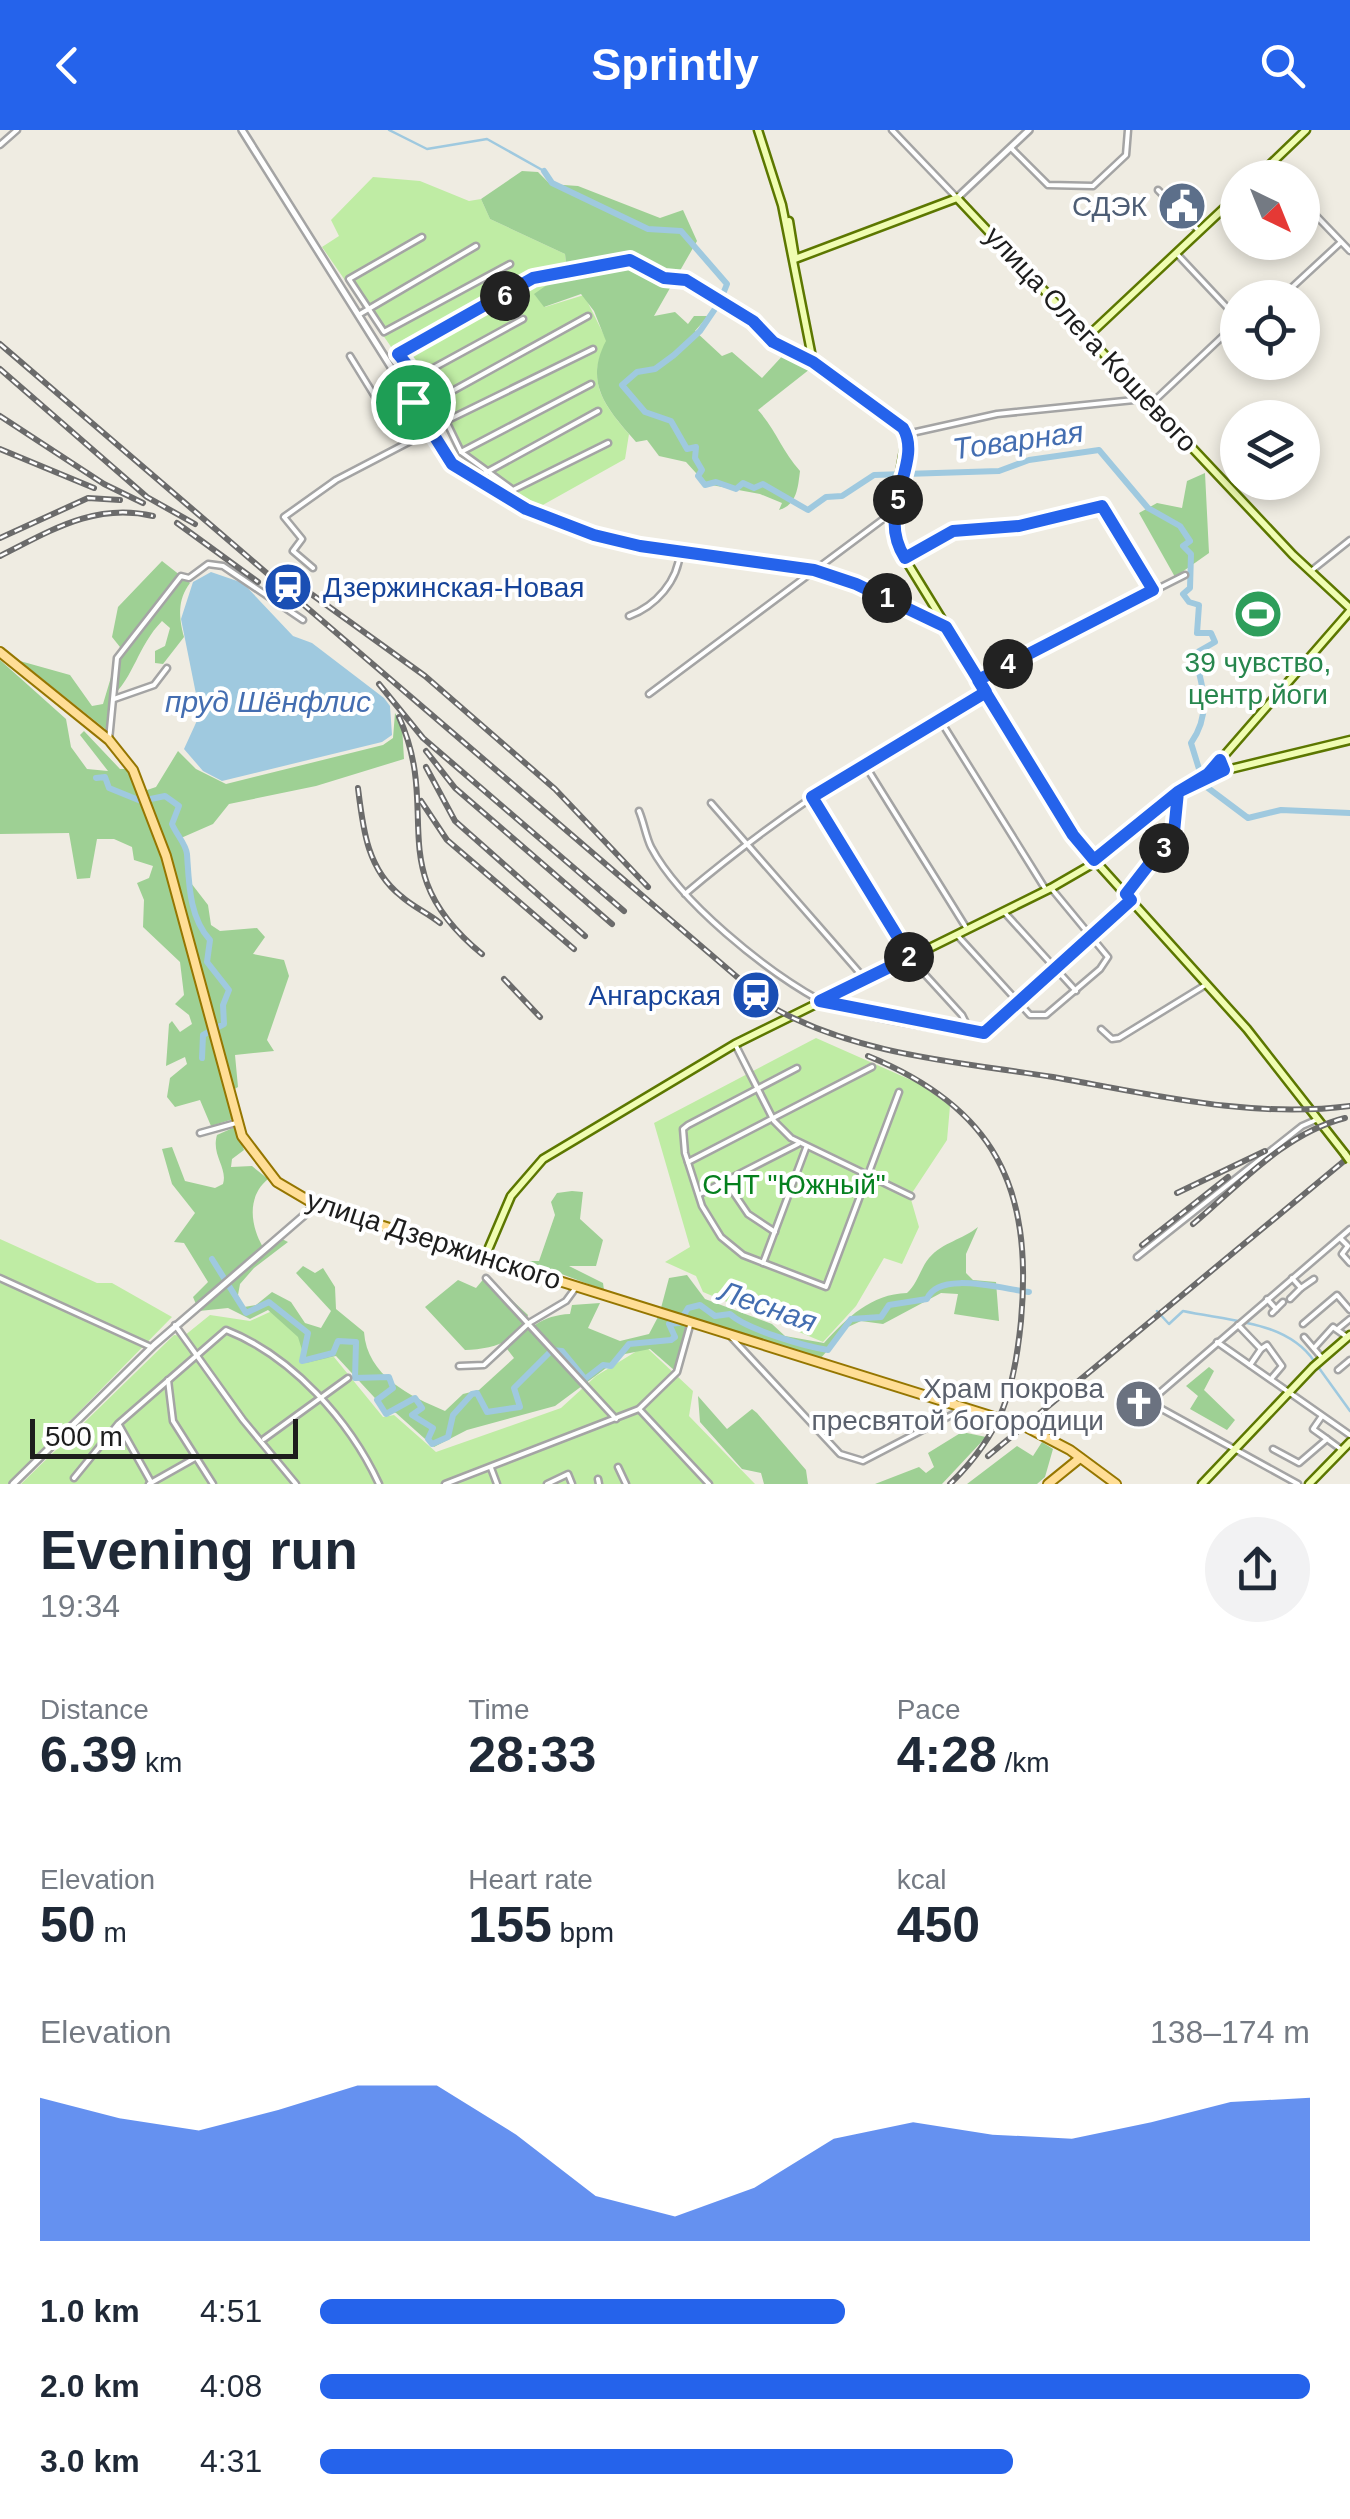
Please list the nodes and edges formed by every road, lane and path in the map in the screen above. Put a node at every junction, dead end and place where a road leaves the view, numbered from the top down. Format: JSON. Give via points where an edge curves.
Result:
{"nodes":[{"id":1,"x":18,"y":130,"type":"edge"},
{"id":2,"x":242,"y":130,"type":"edge"},
{"id":3,"x":760,"y":130,"type":"edge"},
{"id":4,"x":892,"y":130,"type":"edge"},
{"id":5,"x":1029,"y":130,"type":"edge"},
{"id":6,"x":1128,"y":130,"type":"edge"},
{"id":7,"x":1306,"y":130,"type":"edge"},
{"id":8,"x":0,"y":145,"type":"edge"},
{"id":9,"x":1011,"y":148,"type":"junction"},
{"id":10,"x":1274,"y":160,"type":"edge"},
{"id":11,"x":1158,"y":190,"type":"dead end"},
{"id":12,"x":957,"y":198,"type":"junction"},
{"id":13,"x":1220,"y":212,"type":"edge"},
{"id":14,"x":1320,"y":218,"type":"edge"},
{"id":15,"x":1199,"y":231,"type":"junction"},
{"id":16,"x":422,"y":237,"type":"dead end"},
{"id":17,"x":1347,"y":245,"type":"edge"},
{"id":18,"x":476,"y":246,"type":"dead end"},
{"id":19,"x":1176,"y":252,"type":"junction"},
{"id":20,"x":794,"y":259,"type":"junction"},
{"id":21,"x":510,"y":264,"type":"dead end"},
{"id":22,"x":1302,"y":280,"type":"edge"},
{"id":23,"x":1220,"y":300,"type":"edge"},
{"id":24,"x":368,"y":310,"type":"junction"},
{"id":25,"x":360,"y":314,"type":"junction"},
{"id":26,"x":588,"y":316,"type":"dead end"},
{"id":27,"x":523,"y":319,"type":"dead end"},
{"id":28,"x":1088,"y":335,"type":"junction"},
{"id":29,"x":1220,"y":339,"type":"edge"},
{"id":30,"x":593,"y":349,"type":"dead end"},
{"id":31,"x":350,"y":356,"type":"dead end"},
{"id":32,"x":813,"y":362,"type":"junction"},
{"id":33,"x":417,"y":377,"type":"junction"},
{"id":34,"x":591,"y":384,"type":"dead end"},
{"id":35,"x":436,"y":400,"type":"junction"},
{"id":36,"x":1150,"y":401,"type":"junction"},
{"id":37,"x":413,"y":402,"type":"junction"},
{"id":38,"x":427,"y":405,"type":"junction"},
{"id":39,"x":598,"y":410,"type":"dead end"},
{"id":40,"x":446,"y":421,"type":"junction"},
{"id":41,"x":430,"y":430,"type":"junction"},
{"id":42,"x":907,"y":434,"type":"junction"},
{"id":43,"x":403,"y":442,"type":"junction"},
{"id":44,"x":608,"y":442,"type":"dead end"},
{"id":45,"x":461,"y":452,"type":"junction"},
{"id":46,"x":486,"y":473,"type":"junction"},
{"id":47,"x":892,"y":518,"type":"junction"},
{"id":48,"x":1350,"y":540,"type":"edge"},
{"id":49,"x":680,"y":552,"type":"junction"},
{"id":50,"x":905,"y":558,"type":"junction"},
{"id":51,"x":313,"y":568,"type":"dead end"},
{"id":52,"x":814,"y":570,"type":"junction"},
{"id":53,"x":1311,"y":571,"type":"junction"},
{"id":54,"x":1186,"y":575,"type":"dead end"},
{"id":55,"x":1153,"y":590,"type":"junction"},
{"id":56,"x":1350,"y":610,"type":"edge"},
{"id":57,"x":629,"y":616,"type":"dead end"},
{"id":58,"x":303,"y":620,"type":"dead end"},
{"id":59,"x":946,"y":627,"type":"junction"},
{"id":60,"x":0,"y":652,"type":"edge"},
{"id":61,"x":167,"y":668,"type":"dead end"},
{"id":62,"x":978,"y":680,"type":"junction"},
{"id":63,"x":986,"y":692,"type":"junction"},
{"id":64,"x":650,"y":694,"type":"dead end"},
{"id":65,"x":114,"y":699,"type":"junction"},
{"id":66,"x":940,"y":720,"type":"junction"},
{"id":67,"x":110,"y":740,"type":"junction"},
{"id":68,"x":1350,"y":740,"type":"edge"},
{"id":69,"x":1220,"y":760,"type":"junction"},
{"id":70,"x":865,"y":765,"type":"junction"},
{"id":71,"x":1224,"y":770,"type":"junction"},
{"id":72,"x":1207,"y":775,"type":"junction"},
{"id":73,"x":812,"y":797,"type":"junction"},
{"id":74,"x":1171,"y":802,"type":"junction"},
{"id":75,"x":711,"y":803,"type":"dead end"},
{"id":76,"x":639,"y":811,"type":"dead end"},
{"id":77,"x":747,"y":842,"type":"junction"},
{"id":78,"x":1094,"y":860,"type":"junction"},
{"id":79,"x":1048,"y":889,"type":"junction"},
{"id":80,"x":685,"y":894,"type":"junction"},
{"id":81,"x":1128,"y":897,"type":"junction"},
{"id":82,"x":1004,"y":911,"type":"junction"},
{"id":83,"x":967,"y":929,"type":"junction"},
{"id":84,"x":1092,"y":935,"type":"junction"},
{"id":85,"x":953,"y":936,"type":"junction"},
{"id":86,"x":908,"y":954,"type":"junction"},
{"id":87,"x":1056,"y":968,"type":"junction"},
{"id":88,"x":861,"y":981,"type":"junction"},
{"id":89,"x":1207,"y":984,"type":"junction"},
{"id":90,"x":1076,"y":991,"type":"junction"},
{"id":91,"x":820,"y":1001,"type":"junction"},
{"id":92,"x":1018,"y":1003,"type":"junction"},
{"id":93,"x":1101,"y":1029,"type":"dead end"},
{"id":94,"x":970,"y":1032,"type":"junction"},
{"id":95,"x":735,"y":1044,"type":"junction"},
{"id":96,"x":872,"y":1067,"type":"dead end"},
{"id":97,"x":797,"y":1068,"type":"dead end"},
{"id":98,"x":755,"y":1088,"type":"junction"},
{"id":99,"x":899,"y":1092,"type":"dead end"},
{"id":100,"x":773,"y":1119,"type":"junction"},
{"id":101,"x":1318,"y":1119,"type":"junction"},
{"id":102,"x":236,"y":1123,"type":"junction"},
{"id":103,"x":200,"y":1133,"type":"dead end"},
{"id":104,"x":798,"y":1144,"type":"junction"},
{"id":105,"x":806,"y":1148,"type":"junction"},
{"id":106,"x":1347,"y":1158,"type":"edge"},
{"id":107,"x":688,"y":1162,"type":"junction"},
{"id":108,"x":869,"y":1174,"type":"junction"},
{"id":109,"x":726,"y":1181,"type":"junction"},
{"id":110,"x":698,"y":1195,"type":"junction"},
{"id":111,"x":911,"y":1196,"type":"dead end"},
{"id":112,"x":316,"y":1206,"type":"junction"},
{"id":113,"x":1350,"y":1229,"type":"edge"},
{"id":114,"x":774,"y":1232,"type":"junction"},
{"id":115,"x":1340,"y":1238,"type":"junction"},
{"id":116,"x":1349,"y":1245,"type":"edge"},
{"id":117,"x":485,"y":1256,"type":"junction"},
{"id":118,"x":1137,"y":1257,"type":"dead end"},
{"id":119,"x":764,"y":1263,"type":"junction"},
{"id":120,"x":1350,"y":1264,"type":"edge"},
{"id":121,"x":0,"y":1278,"type":"edge"},
{"id":122,"x":486,"y":1278,"type":"dead end"},
{"id":123,"x":1292,"y":1278,"type":"junction"},
{"id":124,"x":1314,"y":1279,"type":"dead end"},
{"id":125,"x":576,"y":1286,"type":"junction"},
{"id":126,"x":1301,"y":1288,"type":"junction"},
{"id":127,"x":1267,"y":1300,"type":"junction"},
{"id":128,"x":1290,"y":1300,"type":"dead end"},
{"id":129,"x":1283,"y":1302,"type":"dead end"},
{"id":130,"x":1350,"y":1310,"type":"edge"},
{"id":131,"x":1350,"y":1319,"type":"edge"},
{"id":132,"x":684,"y":1320,"type":"junction"},
{"id":133,"x":529,"y":1324,"type":"junction"},
{"id":134,"x":1303,"y":1324,"type":"dead end"},
{"id":135,"x":175,"y":1325,"type":"junction"},
{"id":136,"x":1236,"y":1326,"type":"junction"},
{"id":137,"x":1339,"y":1328,"type":"junction"},
{"id":138,"x":730,"y":1336,"type":"junction"},
{"id":139,"x":1348,"y":1336,"type":"edge"},
{"id":140,"x":1304,"y":1337,"type":"dead end"},
{"id":141,"x":1217,"y":1342,"type":"junction"},
{"id":142,"x":151,"y":1347,"type":"junction"},
{"id":143,"x":1314,"y":1348,"type":"junction"},
{"id":144,"x":1261,"y":1349,"type":"junction"},
{"id":145,"x":196,"y":1354,"type":"junction"},
{"id":146,"x":1322,"y":1358,"type":"junction"},
{"id":147,"x":1350,"y":1360,"type":"edge"},
{"id":148,"x":1250,"y":1365,"type":"junction"},
{"id":149,"x":460,"y":1366,"type":"dead end"},
{"id":150,"x":1338,"y":1370,"type":"dead end"},
{"id":151,"x":348,"y":1378,"type":"dead end"},
{"id":152,"x":1270,"y":1379,"type":"junction"},
{"id":153,"x":168,"y":1380,"type":"junction"},
{"id":154,"x":1290,"y":1392,"type":"junction"},
{"id":155,"x":321,"y":1398,"type":"junction"},
{"id":156,"x":638,"y":1409,"type":"junction"},
{"id":157,"x":962,"y":1409,"type":"junction"},
{"id":158,"x":1322,"y":1416,"type":"junction"},
{"id":159,"x":616,"y":1419,"type":"junction"},
{"id":160,"x":118,"y":1424,"type":"junction"},
{"id":161,"x":1327,"y":1439,"type":"junction"},
{"id":162,"x":1350,"y":1439,"type":"edge"},
{"id":163,"x":264,"y":1440,"type":"junction"},
{"id":164,"x":1273,"y":1449,"type":"dead end"},
{"id":165,"x":1233,"y":1450,"type":"junction"},
{"id":166,"x":1342,"y":1450,"type":"junction"},
{"id":167,"x":196,"y":1458,"type":"junction"},
{"id":168,"x":1080,"y":1458,"type":"junction"},
{"id":169,"x":618,"y":1467,"type":"dead end"},
{"id":170,"x":492,"y":1468,"type":"junction"},
{"id":171,"x":74,"y":1478,"type":"dead end"},
{"id":172,"x":150,"y":1483,"type":"edge"},
{"id":173,"x":13,"y":1484,"type":"edge"},
{"id":174,"x":213,"y":1484,"type":"edge"},
{"id":175,"x":296,"y":1484,"type":"edge"},
{"id":176,"x":379,"y":1484,"type":"edge"},
{"id":177,"x":445,"y":1484,"type":"edge"},
{"id":178,"x":497,"y":1484,"type":"edge"},
{"id":179,"x":547,"y":1484,"type":"edge"},
{"id":180,"x":572,"y":1484,"type":"edge"},
{"id":181,"x":626,"y":1484,"type":"edge"},
{"id":182,"x":708,"y":1484,"type":"edge"},
{"id":183,"x":1048,"y":1484,"type":"edge"},
{"id":184,"x":1116,"y":1484,"type":"edge"},
{"id":185,"x":1202,"y":1484,"type":"edge"},
{"id":186,"x":1298,"y":1484,"type":"edge"},
{"id":187,"x":1309,"y":1484,"type":"edge"}],
"edges":[{"from":1,"to":8,"type":"street"},
{"from":2,"to":25,"type":"street"},
{"from":3,"to":20,"type":"main road"},
{"from":4,"to":12,"type":"street"},
{"from":5,"to":9,"type":"street"},
{"from":6,"to":9,"type":"street","via":[[1126,155],[1093,186],[1048,186]]},
{"from":7,"to":10,"type":"main road"},
{"from":9,"to":12,"type":"street"},
{"from":11,"to":15,"type":"street"},
{"from":12,"to":20,"type":"main road"},
{"from":12,"to":28,"type":"main road","name":"улица Олега Кошевого"},
{"from":13,"to":15,"type":"main road"},
{"from":14,"to":17,"type":"street"},
{"from":15,"to":19,"type":"main road"},
{"from":16,"to":24,"type":"street","via":[[349,279]]},
{"from":17,"to":22,"type":"street"},
{"from":18,"to":24,"type":"street"},
{"from":19,"to":23,"type":"street"},
{"from":19,"to":28,"type":"main road"},
{"from":20,"to":32,"type":"main road"},
{"from":21,"to":24,"type":"street","via":[[386,332]]},
{"from":24,"to":25,"type":"street"},
{"from":25,"to":37,"type":"street"},
{"from":26,"to":35,"type":"street"},
{"from":27,"to":33,"type":"street"},
{"from":28,"to":36,"type":"main road","name":"улица Олега Кошевого"},
{"from":29,"to":36,"type":"street"},
{"from":30,"to":40,"type":"street"},
{"from":31,"to":43,"type":"street"},
{"from":32,"to":33,"type":"street","via":[[686,280],[664,278],[630,260],[533,278],[400,352]]},
{"from":32,"to":42,"type":"main road"},
{"from":33,"to":35,"type":"street"},
{"from":34,"to":45,"type":"street"},
{"from":35,"to":38,"type":"street"},
{"from":35,"to":40,"type":"street"},
{"from":36,"to":42,"type":"street","via":[[996,414]]},
{"from":36,"to":53,"type":"main road","name":"улица Олега Кошевого"},
{"from":37,"to":38,"type":"street"},
{"from":37,"to":41,"type":"street"},
{"from":38,"to":41,"type":"street"},
{"from":39,"to":46,"type":"street"},
{"from":40,"to":45,"type":"street"},
{"from":41,"to":43,"type":"street"},
{"from":41,"to":49,"type":"street","via":[[452,464],[543,518]]},
{"from":42,"to":47,"type":"main road"},
{"from":43,"to":51,"type":"street","via":[[284,517],[302,539],[293,550]]},
{"from":44,"to":46,"type":"street","via":[[514,490]]},
{"from":45,"to":46,"type":"street"},
{"from":47,"to":50,"type":"main road"},
{"from":47,"to":52,"type":"street"},
{"from":48,"to":53,"type":"street"},
{"from":49,"to":52,"type":"street"},
{"from":49,"to":57,"type":"street","via":[[674,578]]},
{"from":50,"to":55,"type":"street","via":[[953,531],[1019,526],[1100,504]]},
{"from":50,"to":59,"type":"main road"},
{"from":52,"to":59,"type":"street"},
{"from":52,"to":64,"type":"street"},
{"from":53,"to":56,"type":"main road","name":"улица Олега Кошевого"},
{"from":54,"to":55,"type":"street"},
{"from":55,"to":62,"type":"street"},
{"from":56,"to":69,"type":"main road"},
{"from":58,"to":65,"type":"street","via":[[223,566],[208,564],[189,578],[181,576],[117,658]]},
{"from":59,"to":62,"type":"main road"},
{"from":60,"to":67,"type":"main road","name":"улица Дзержинского"},
{"from":61,"to":65,"type":"street","via":[[154,684]]},
{"from":62,"to":63,"type":"main road"},
{"from":63,"to":66,"type":"street"},
{"from":63,"to":78,"type":"main road"},
{"from":65,"to":67,"type":"street"},
{"from":66,"to":70,"type":"street"},
{"from":66,"to":79,"type":"street"},
{"from":67,"to":102,"type":"main road","name":"улица Дзержинского","via":[[146,800]]},
{"from":68,"to":71,"type":"main road"},
{"from":69,"to":71,"type":"main road"},
{"from":69,"to":72,"type":"main road"},
{"from":70,"to":73,"type":"street"},
{"from":70,"to":83,"type":"street"},
{"from":71,"to":72,"type":"main road"},
{"from":72,"to":74,"type":"main road"},
{"from":73,"to":77,"type":"street"},
{"from":73,"to":86,"type":"street"},
{"from":74,"to":78,"type":"main road"},
{"from":74,"to":81,"type":"main road","via":[[1174,832]]},
{"from":75,"to":77,"type":"street"},
{"from":76,"to":80,"type":"street","via":[[650,846]]},
{"from":77,"to":80,"type":"street"},
{"from":77,"to":88,"type":"street"},
{"from":78,"to":79,"type":"main road"},
{"from":78,"to":81,"type":"main road"},
{"from":79,"to":82,"type":"main road"},
{"from":79,"to":84,"type":"street"},
{"from":80,"to":91,"type":"street"},
{"from":81,"to":84,"type":"street"},
{"from":81,"to":89,"type":"main road"},
{"from":82,"to":83,"type":"main road"},
{"from":82,"to":87,"type":"street"},
{"from":83,"to":85,"type":"main road"},
{"from":84,"to":87,"type":"street"},
{"from":84,"to":90,"type":"street","via":[[1108,957]]},
{"from":85,"to":86,"type":"main road"},
{"from":85,"to":92,"type":"street"},
{"from":86,"to":88,"type":"main road"},
{"from":86,"to":94,"type":"street"},
{"from":87,"to":90,"type":"street"},
{"from":87,"to":92,"type":"street"},
{"from":88,"to":91,"type":"main road"},
{"from":89,"to":93,"type":"street","via":[[1119,1038]]},
{"from":89,"to":101,"type":"main road"},
{"from":90,"to":92,"type":"street","via":[[1046,1016],[1030,1015]]},
{"from":91,"to":94,"type":"street"},
{"from":91,"to":95,"type":"main road"},
{"from":92,"to":94,"type":"street","via":[[984,1033]]},
{"from":95,"to":98,"type":"street"},
{"from":95,"to":117,"type":"main road","via":[[542,1159],[510,1196]]},
{"from":96,"to":100,"type":"street"},
{"from":97,"to":98,"type":"street"},
{"from":98,"to":100,"type":"street"},
{"from":98,"to":107,"type":"street","via":[[686,1127]]},
{"from":99,"to":108,"type":"street"},
{"from":100,"to":104,"type":"street"},
{"from":100,"to":107,"type":"street"},
{"from":101,"to":106,"type":"main road"},
{"from":101,"to":118,"type":"street"},
{"from":102,"to":103,"type":"street"},
{"from":102,"to":112,"type":"main road","name":"улица Дзержинского","via":[[266,1172]]},
{"from":104,"to":105,"type":"street"},
{"from":104,"to":109,"type":"street"},
{"from":105,"to":108,"type":"street"},
{"from":105,"to":114,"type":"street"},
{"from":107,"to":110,"type":"street"},
{"from":108,"to":111,"type":"street"},
{"from":108,"to":119,"type":"street","via":[[826,1287]]},
{"from":109,"to":110,"type":"street"},
{"from":109,"to":114,"type":"street","via":[[748,1214]]},
{"from":110,"to":119,"type":"street","via":[[729,1244]]},
{"from":112,"to":117,"type":"main road","name":"улица Дзержинского"},
{"from":112,"to":135,"type":"street"},
{"from":113,"to":115,"type":"street"},
{"from":114,"to":119,"type":"street"},
{"from":115,"to":116,"type":"street"},
{"from":115,"to":123,"type":"street"},
{"from":116,"to":120,"type":"street","via":[[1342,1254]]},
{"from":117,"to":125,"type":"main road","name":"улица Дзержинского"},
{"from":121,"to":142,"type":"street"},
{"from":122,"to":133,"type":"street"},
{"from":123,"to":126,"type":"street"},
{"from":123,"to":127,"type":"street"},
{"from":124,"to":126,"type":"street"},
{"from":125,"to":132,"type":"main road","name":"улица Дзержинского"},
{"from":125,"to":133,"type":"street","via":[[566,1301]]},
{"from":126,"to":128,"type":"street"},
{"from":127,"to":129,"type":"street","via":[[1274,1311]]},
{"from":127,"to":136,"type":"street"},
{"from":130,"to":134,"type":"street","via":[[1338,1295]]},
{"from":131,"to":137,"type":"street"},
{"from":132,"to":138,"type":"main road","name":"улица Дзержинского"},
{"from":132,"to":156,"type":"street","via":[[676,1372]]},
{"from":133,"to":149,"type":"street","via":[[484,1365]]},
{"from":133,"to":159,"type":"street"},
{"from":135,"to":142,"type":"street"},
{"from":135,"to":145,"type":"street"},
{"from":136,"to":141,"type":"street"},
{"from":136,"to":144,"type":"street"},
{"from":137,"to":139,"type":"street"},
{"from":137,"to":143,"type":"street","via":[[1329,1329]]},
{"from":138,"to":157,"type":"main road","name":"улица Дзержинского"},
{"from":138,"to":157,"type":"street","via":[[852,1460],[863,1461]]},
{"from":139,"to":146,"type":"main road"},
{"from":140,"to":143,"type":"street"},
{"from":141,"to":148,"type":"street"},
{"from":141,"to":165,"type":"street","via":[[1158,1394],[1160,1408]]},
{"from":142,"to":173,"type":"street"},
{"from":143,"to":146,"type":"street"},
{"from":144,"to":148,"type":"street"},
{"from":144,"to":152,"type":"street","via":[[1267,1345],[1282,1366]]},
{"from":145,"to":153,"type":"street"},
{"from":145,"to":155,"type":"street","via":[[229,1330],[298,1374]]},
{"from":145,"to":163,"type":"street"},
{"from":146,"to":154,"type":"main road"},
{"from":147,"to":150,"type":"street"},
{"from":148,"to":152,"type":"street"},
{"from":151,"to":155,"type":"street"},
{"from":152,"to":154,"type":"street"},
{"from":153,"to":160,"type":"street"},
{"from":153,"to":167,"type":"street","via":[[173,1421]]},
{"from":154,"to":158,"type":"street"},
{"from":154,"to":165,"type":"main road"},
{"from":155,"to":163,"type":"street"},
{"from":155,"to":176,"type":"street"},
{"from":156,"to":159,"type":"street"},
{"from":156,"to":182,"type":"street"},
{"from":157,"to":168,"type":"main road","name":"улица Дзержинского","via":[[1026,1427]]},
{"from":158,"to":161,"type":"street","via":[[1312,1429]]},
{"from":158,"to":162,"type":"street"},
{"from":159,"to":170,"type":"street","via":[[501,1458]]},
{"from":160,"to":171,"type":"street"},
{"from":160,"to":172,"type":"street"},
{"from":161,"to":164,"type":"street","via":[[1299,1463]]},
{"from":161,"to":166,"type":"street"},
{"from":162,"to":166,"type":"main road"},
{"from":163,"to":175,"type":"street"},
{"from":165,"to":185,"type":"main road"},
{"from":165,"to":186,"type":"street"},
{"from":166,"to":187,"type":"main road"},
{"from":167,"to":172,"type":"street"},
{"from":167,"to":174,"type":"street"},
{"from":168,"to":183,"type":"main road"},
{"from":168,"to":184,"type":"main road","name":"улица Дзержинского"},
{"from":169,"to":181,"type":"street"},
{"from":170,"to":177,"type":"street"},
{"from":170,"to":178,"type":"street"},
{"from":179,"to":180,"type":"street","via":[[568,1474]]}]}
